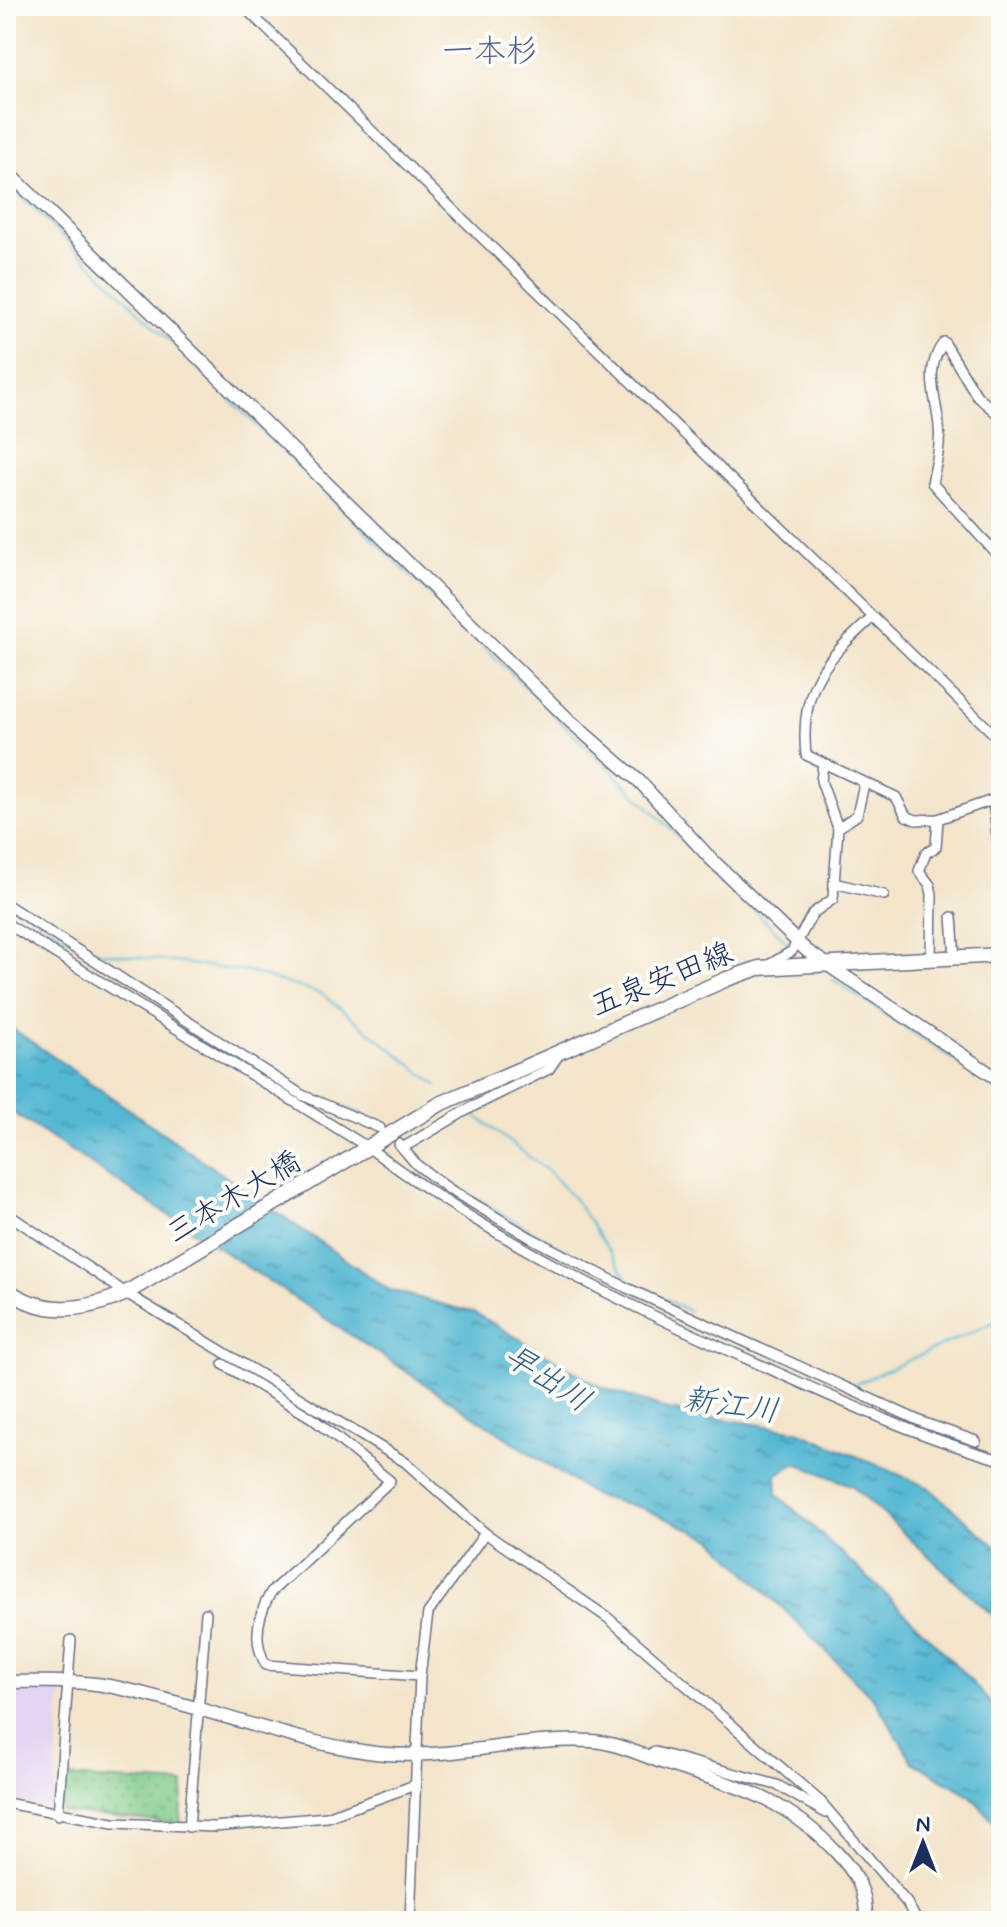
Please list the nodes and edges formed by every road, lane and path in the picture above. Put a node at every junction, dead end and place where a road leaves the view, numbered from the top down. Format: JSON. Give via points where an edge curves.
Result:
{"nodes":[{"id":1,"x":243,"y":6,"type":"edge"},
{"id":2,"x":6,"y":170,"type":"edge"},
{"id":3,"x":1001,"y":417,"type":"edge"},
{"id":4,"x":1001,"y":559,"type":"edge"},
{"id":5,"x":873,"y":617,"type":"junction"},
{"id":6,"x":1001,"y":741,"type":"edge"},
{"id":7,"x":823,"y":764,"type":"junction"},
{"id":8,"x":864,"y":784,"type":"junction"},
{"id":9,"x":997,"y":799,"type":"edge"},
{"id":10,"x":938,"y":819,"type":"junction"},
{"id":11,"x":838,"y":828,"type":"junction"},
{"id":12,"x":1001,"y":870,"type":"edge"},
{"id":13,"x":834,"y":883,"type":"junction"},
{"id":14,"x":884,"y":895,"type":"dead end"},
{"id":15,"x":6,"y":904,"type":"edge"},
{"id":16,"x":952,"y":917,"type":"dead end"},
{"id":17,"x":6,"y":923,"type":"edge"},
{"id":18,"x":798,"y":942,"type":"junction"},
{"id":19,"x":1001,"y":955,"type":"edge"},
{"id":20,"x":955,"y":958,"type":"junction"},
{"id":21,"x":931,"y":959,"type":"junction"},
{"id":22,"x":823,"y":964,"type":"junction"},
{"id":23,"x":765,"y":968,"type":"junction"},
{"id":24,"x":561,"y":1051,"type":"junction"},
{"id":25,"x":1001,"y":1081,"type":"edge"},
{"id":26,"x":380,"y":1128,"type":"dead end"},
{"id":27,"x":367,"y":1149,"type":"junction"},
{"id":28,"x":6,"y":1213,"type":"edge"},
{"id":29,"x":6,"y":1289,"type":"edge"},
{"id":30,"x":128,"y":1292,"type":"junction"},
{"id":31,"x":223,"y":1364,"type":"dead end"},
{"id":32,"x":976,"y":1441,"type":"dead end"},
{"id":33,"x":1001,"y":1460,"type":"edge"},
{"id":34,"x":485,"y":1533,"type":"junction"},
{"id":35,"x":206,"y":1613,"type":"dead end"},
{"id":36,"x":71,"y":1640,"type":"dead end"},
{"id":37,"x":420,"y":1676,"type":"junction"},
{"id":38,"x":67,"y":1681,"type":"junction"},
{"id":39,"x":6,"y":1682,"type":"edge"},
{"id":40,"x":199,"y":1709,"type":"junction"},
{"id":41,"x":416,"y":1755,"type":"junction"},
{"id":42,"x":643,"y":1756,"type":"junction"},
{"id":43,"x":415,"y":1785,"type":"junction"},
{"id":44,"x":6,"y":1803,"type":"edge"},
{"id":45,"x":58,"y":1815,"type":"junction"},
{"id":46,"x":845,"y":1826,"type":"junction"},
{"id":47,"x":189,"y":1827,"type":"junction"},
{"id":48,"x":410,"y":1921,"type":"edge"},
{"id":49,"x":866,"y":1921,"type":"edge"},
{"id":50,"x":917,"y":1921,"type":"edge"}],
"edges":[{"from":1,"to":5,"type":"street"},
{"from":2,"to":18,"type":"street","via":[[570,721],[640,782]]},
{"from":3,"to":4,"type":"street","via":[[977,396],[944,342],[930,388],[939,424],[932,483]]},
{"from":5,"to":6,"type":"street"},
{"from":5,"to":7,"type":"street","via":[[832,654],[808,700],[806,755]]},
{"from":7,"to":8,"type":"street"},
{"from":7,"to":11,"type":"street","via":[[821,781]]},
{"from":8,"to":10,"type":"street","via":[[896,797],[906,816]]},
{"from":8,"to":11,"type":"street","via":[[857,815]]},
{"from":9,"to":10,"type":"street"},
{"from":9,"to":12,"type":"street"},
{"from":10,"to":21,"type":"street","via":[[936,847],[926,853],[919,871],[932,894]]},
{"from":11,"to":13,"type":"street"},
{"from":13,"to":14,"type":"street"},
{"from":13,"to":18,"type":"street","via":[[831,902],[813,913]]},
{"from":15,"to":26,"type":"street","via":[[302,1095]]},
{"from":16,"to":20,"type":"street"},
{"from":17,"to":27,"type":"street"},
{"from":18,"to":22,"type":"street"},
{"from":18,"to":23,"type":"street"},
{"from":19,"to":20,"type":"main road","name":"五泉安田線"},
{"from":20,"to":21,"type":"main road","name":"五泉安田線"},
{"from":21,"to":22,"type":"main road","name":"五泉安田線"},
{"from":22,"to":23,"type":"main road","name":"五泉安田線"},
{"from":22,"to":25,"type":"street"},
{"from":23,"to":24,"type":"main road","name":"五泉安田線","via":[[699,990]]},
{"from":24,"to":27,"type":"main road","name":"五泉安田線","via":[[440,1104]]},
{"from":24,"to":32,"type":"street","via":[[549,1069],[402,1146],[449,1189],[627,1288],[924,1423]]},
{"from":27,"to":30,"type":"main road","name":"三本木大橋"},
{"from":27,"to":33,"type":"street","via":[[548,1265],[887,1421]]},
{"from":28,"to":30,"type":"street"},
{"from":29,"to":30,"type":"main road","via":[[39,1307],[74,1309]]},
{"from":30,"to":34,"type":"street","via":[[405,1462]]},
{"from":31,"to":37,"type":"street","via":[[312,1418],[390,1481],[271,1592],[261,1611],[257,1650],[266,1665]]},
{"from":34,"to":37,"type":"street","via":[[428,1613]]},
{"from":34,"to":46,"type":"street","via":[[608,1618]]},
{"from":35,"to":40,"type":"street"},
{"from":36,"to":38,"type":"street"},
{"from":37,"to":41,"type":"street"},
{"from":38,"to":39,"type":"street"},
{"from":38,"to":40,"type":"street"},
{"from":38,"to":45,"type":"street"},
{"from":40,"to":41,"type":"street","via":[[285,1735],[369,1752]]},
{"from":40,"to":47,"type":"street"},
{"from":41,"to":42,"type":"street","via":[[540,1740],[596,1741]]},
{"from":41,"to":43,"type":"street"},
{"from":42,"to":46,"type":"street","via":[[655,1752],[777,1785]]},
{"from":42,"to":49,"type":"street","via":[[784,1806],[852,1869],[867,1904]]},
{"from":43,"to":47,"type":"street","via":[[327,1817]]},
{"from":43,"to":48,"type":"street"},
{"from":44,"to":45,"type":"street"},
{"from":45,"to":47,"type":"street"},
{"from":46,"to":50,"type":"street"}]}
